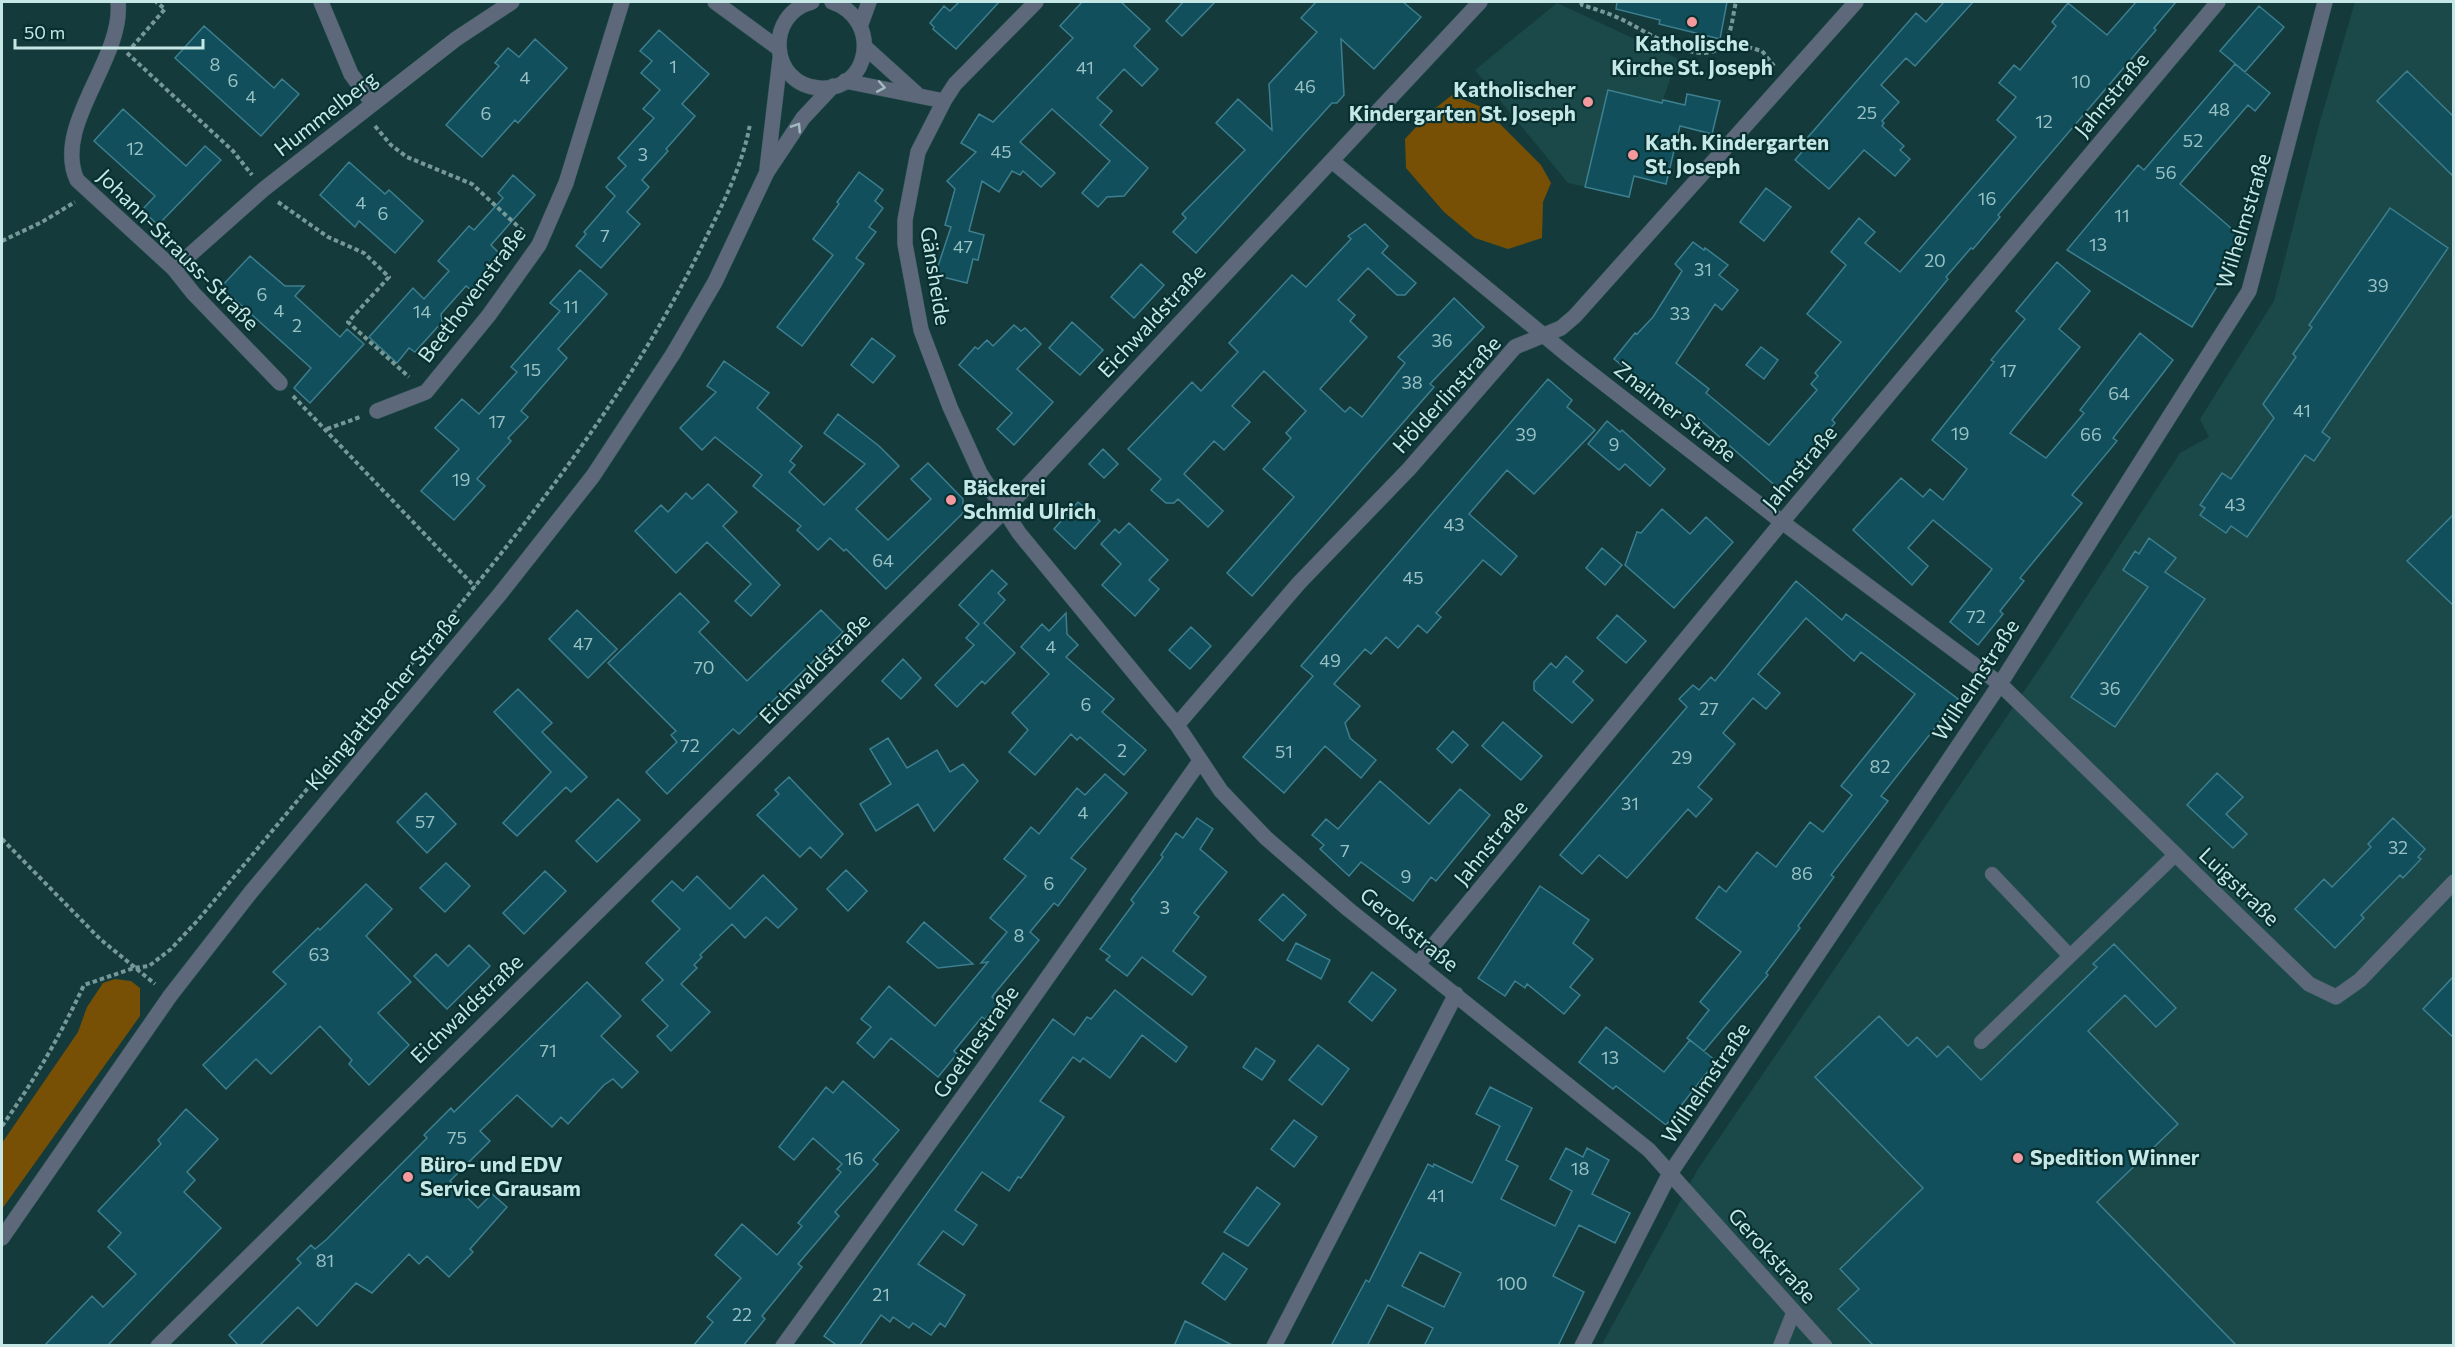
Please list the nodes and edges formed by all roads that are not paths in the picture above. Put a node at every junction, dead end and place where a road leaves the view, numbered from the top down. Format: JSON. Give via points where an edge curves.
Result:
{"nodes":[{"id":1,"x":118,"y":2,"type":"edge"},
{"id":2,"x":321,"y":2,"type":"edge"},
{"id":3,"x":512,"y":2,"type":"edge"},
{"id":4,"x":622,"y":2,"type":"edge"},
{"id":5,"x":715,"y":2,"type":"edge"},
{"id":6,"x":832,"y":2,"type":"edge"},
{"id":7,"x":869,"y":2,"type":"edge"},
{"id":8,"x":1036,"y":2,"type":"edge"},
{"id":9,"x":1480,"y":2,"type":"edge"},
{"id":10,"x":1856,"y":2,"type":"edge"},
{"id":11,"x":2218,"y":2,"type":"edge"},
{"id":12,"x":2325,"y":2,"type":"edge"},
{"id":13,"x":800,"y":3,"type":"edge"},
{"id":14,"x":861,"y":24,"type":"junction"},
{"id":15,"x":866,"y":47,"type":"junction"},
{"id":16,"x":779,"y":53,"type":"junction"},
{"id":17,"x":839,"y":84,"type":"junction"},
{"id":18,"x":917,"y":94,"type":"junction"},
{"id":19,"x":944,"y":101,"type":"junction"},
{"id":20,"x":373,"y":104,"type":"junction"},
{"id":21,"x":1332,"y":161,"type":"junction"},
{"id":22,"x":767,"y":172,"type":"junction"},
{"id":23,"x":174,"y":269,"type":"junction"},
{"id":24,"x":1545,"y":334,"type":"junction"},
{"id":25,"x":280,"y":383,"type":"road end"},
{"id":26,"x":377,"y":411,"type":"road end"},
{"id":27,"x":1003,"y":512,"type":"junction"},
{"id":28,"x":1782,"y":522,"type":"junction"},
{"id":29,"x":2000,"y":684,"type":"junction"},
{"id":30,"x":1177,"y":725,"type":"junction"},
{"id":31,"x":1200,"y":761,"type":"junction"},
{"id":32,"x":2176,"y":855,"type":"junction"},
{"id":33,"x":1992,"y":874,"type":"dead end"},
{"id":34,"x":2454,"y":882,"type":"edge"},
{"id":35,"x":2070,"y":956,"type":"junction"},
{"id":36,"x":1418,"y":964,"type":"junction"},
{"id":37,"x":1456,"y":994,"type":"junction"},
{"id":38,"x":1981,"y":1041,"type":"dead end"},
{"id":39,"x":1669,"y":1175,"type":"junction"},
{"id":40,"x":2,"y":1238,"type":"edge"},
{"id":41,"x":1794,"y":1311,"type":"junction"},
{"id":42,"x":158,"y":1346,"type":"edge"},
{"id":43,"x":783,"y":1346,"type":"edge"},
{"id":44,"x":1274,"y":1346,"type":"edge"},
{"id":45,"x":1582,"y":1346,"type":"edge"},
{"id":46,"x":1780,"y":1346,"type":"edge"},
{"id":47,"x":1825,"y":1346,"type":"edge"}],
"edges":[{"from":1,"to":23,"type":"street","name":"Johann-Strauss-Straße","via":[[116,28],[70,156],[77,180]]},
{"from":2,"to":20,"type":"street","via":[[351,74]]},
{"from":3,"to":20,"type":"street","name":"Hummelberg","via":[[456,39]]},
{"from":4,"to":26,"type":"street","name":"Beethovenstraße","via":[[566,183],[540,245],[426,392]]},
{"from":5,"to":16,"type":"street"},
{"from":6,"to":14,"type":"street","via":[[844,6]]},
{"from":7,"to":14,"type":"street"},
{"from":8,"to":19,"type":"street","name":"Gänsheide","via":[[955,84]]},
{"from":9,"to":21,"type":"street","name":"Eichwaldstraße"},
{"from":10,"to":24,"type":"street","name":"Hölderlinstraße","via":[[1575,316],[1562,328]]},
{"from":11,"to":28,"type":"street","name":"Jahnstraße"},
{"from":12,"to":29,"type":"street","name":"Wilhelmstraße","via":[[2249,291]]},
{"from":13,"to":16,"type":"street","name":"Kleinglattbacher Straße","via":[[782,24]]},
{"from":14,"to":15,"type":"street"},
{"from":15,"to":17,"type":"street","name":"Kleinglattbacher Straße","via":[[859,67]]},
{"from":15,"to":18,"type":"street"},
{"from":16,"to":17,"type":"street","via":[[796,80],[820,88]]},
{"from":16,"to":22,"type":"street","name":"Kleinglattbacher Straße"},
{"from":17,"to":18,"type":"street","one_way":true},
{"from":22,"to":17,"type":"street","name":"Kleinglattbacher Straße","one_way":true,"via":[[803,118]]},
{"from":18,"to":19,"type":"street"},
{"from":19,"to":27,"type":"street","name":"Gänsheide","via":[[918,152],[905,220],[905,244],[921,330],[950,407]]},
{"from":20,"to":23,"type":"street","name":"Hummelberg","via":[[264,189]]},
{"from":21,"to":24,"type":"street","name":"Znaimer Straße"},
{"from":21,"to":27,"type":"street","name":"Eichwaldstraße"},
{"from":22,"to":40,"type":"street","name":"Kleinglattbacher Straße","via":[[715,282],[674,354],[593,476],[170,996]]},
{"from":23,"to":25,"type":"street","name":"Johann-Strauss-Straße"},
{"from":24,"to":28,"type":"street","name":"Znaimer Straße"},
{"from":24,"to":30,"type":"street","name":"Hölderlinstraße","via":[[1515,347],[1409,469],[1299,584]]},
{"from":27,"to":30,"type":"street","name":"Gerokstraße"},
{"from":27,"to":42,"type":"street","name":"Eichwaldstraße"},
{"from":28,"to":29,"type":"street","name":"Znaimer Straße"},
{"from":28,"to":36,"type":"street","name":"Jahnstraße"},
{"from":29,"to":32,"type":"street","name":"Luigstraße"},
{"from":29,"to":39,"type":"street","name":"Wilhelmstraße"},
{"from":30,"to":31,"type":"street","name":"Gerokstraße"},
{"from":31,"to":36,"type":"street","name":"Gerokstraße","via":[[1221,791],[1266,838]]},
{"from":31,"to":43,"type":"street","name":"Goethestraße"},
{"from":32,"to":34,"type":"street","name":"Luigstraße","via":[[2309,984],[2336,997],[2360,980]]},
{"from":32,"to":35,"type":"lane"},
{"from":33,"to":35,"type":"lane"},
{"from":35,"to":38,"type":"lane"},
{"from":36,"to":37,"type":"street","name":"Gerokstraße"},
{"from":37,"to":39,"type":"street","name":"Gerokstraße","via":[[1649,1150]]},
{"from":37,"to":44,"type":"street"},
{"from":39,"to":41,"type":"street","name":"Gerokstraße"},
{"from":39,"to":45,"type":"street","name":"Wilhelmstraße"},
{"from":41,"to":46,"type":"lane"},
{"from":41,"to":47,"type":"street","name":"Gerokstraße"}]}
